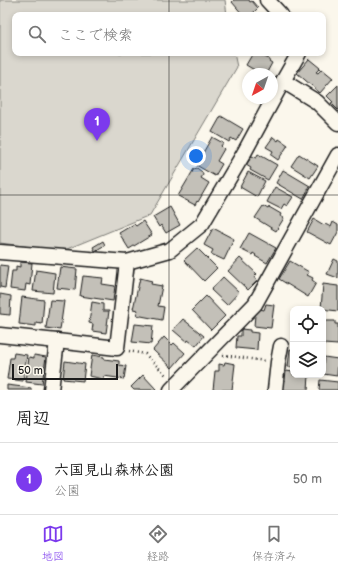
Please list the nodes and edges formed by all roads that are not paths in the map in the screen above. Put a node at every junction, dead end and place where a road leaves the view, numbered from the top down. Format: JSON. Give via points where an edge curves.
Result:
{"nodes":[{"id":1,"x":267,"y":0,"type":"edge"},
{"id":2,"x":278,"y":12,"type":"edge"},
{"id":3,"x":298,"y":56,"type":"edge"},
{"id":4,"x":283,"y":81,"type":"junction"},
{"id":5,"x":338,"y":123,"type":"edge"},
{"id":6,"x":338,"y":156,"type":"edge"},
{"id":7,"x":0,"y":252,"type":"edge"},
{"id":8,"x":127,"y":262,"type":"junction"},
{"id":9,"x":0,"y":336,"type":"edge"},
{"id":10,"x":57,"y":341,"type":"junction"},
{"id":11,"x":281,"y":346,"type":"dead end"},
{"id":12,"x":173,"y":387,"type":"edge"},
{"id":13,"x":51,"y":390,"type":"edge"},
{"id":14,"x":274,"y":390,"type":"edge"}],
"edges":[{"from":1,"to":2,"type":"street"},
{"from":3,"to":4,"type":"street"},
{"from":4,"to":5,"type":"street","via":[[317,102]]},
{"from":4,"to":8,"type":"street","via":[[202,224],[170,250]]},
{"from":6,"to":12,"type":"street","via":[[255,304]]},
{"from":7,"to":8,"type":"street"},
{"from":8,"to":10,"type":"street","via":[[117,348]]},
{"from":9,"to":10,"type":"street"},
{"from":10,"to":13,"type":"street"},
{"from":11,"to":14,"type":"street"}]}
